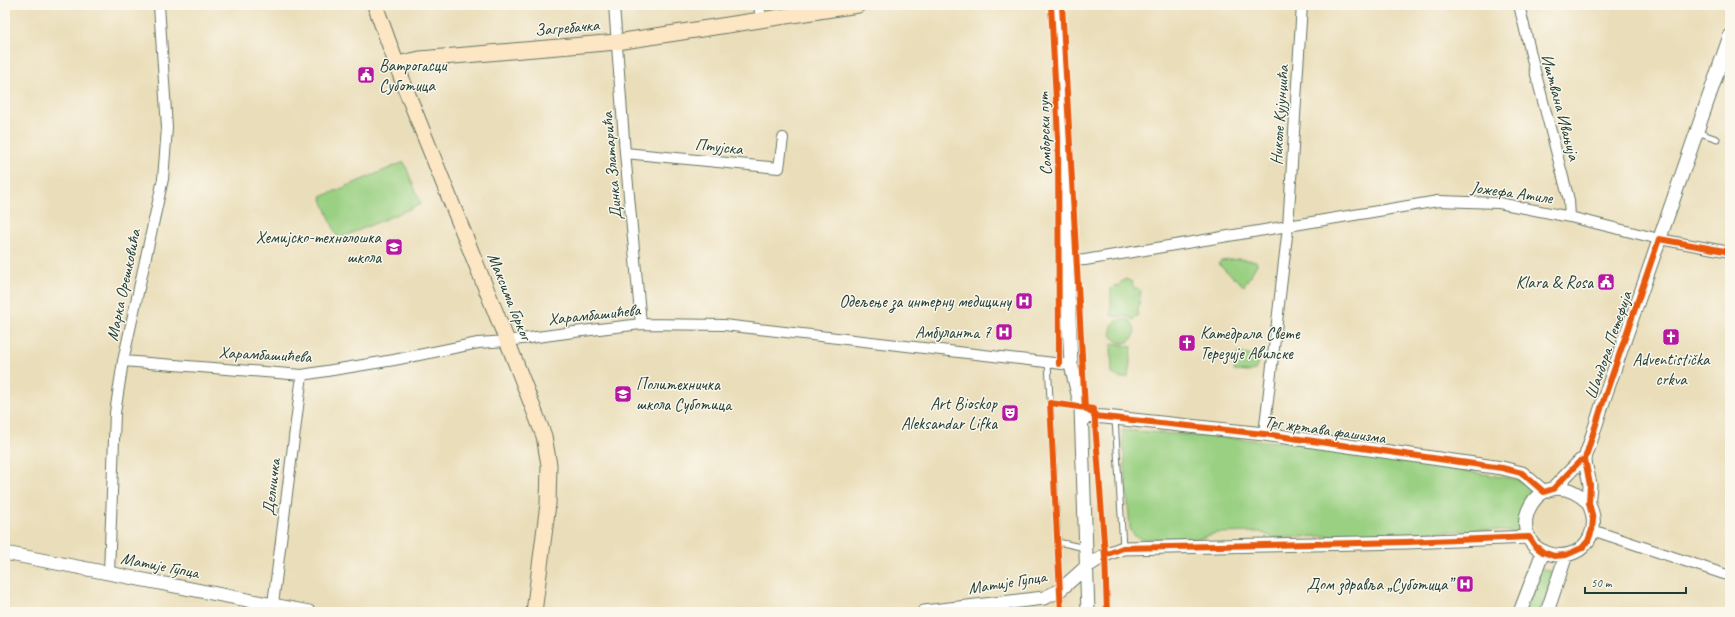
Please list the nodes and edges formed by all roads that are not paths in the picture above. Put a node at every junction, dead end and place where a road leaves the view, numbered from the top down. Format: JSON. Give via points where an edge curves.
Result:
{"nodes":[{"id":1,"x":159,"y":5,"type":"edge"},
{"id":2,"x":375,"y":5,"type":"edge"},
{"id":3,"x":614,"y":5,"type":"edge"},
{"id":4,"x":858,"y":5,"type":"edge"},
{"id":5,"x":1056,"y":5,"type":"edge"},
{"id":6,"x":1302,"y":5,"type":"edge"},
{"id":7,"x":1520,"y":5,"type":"edge"},
{"id":8,"x":760,"y":12,"type":"edge"},
{"id":9,"x":1730,"y":36,"type":"edge"},
{"id":10,"x":617,"y":42,"type":"junction"},
{"id":11,"x":397,"y":64,"type":"junction"},
{"id":12,"x":1696,"y":132,"type":"junction"},
{"id":13,"x":783,"y":138,"type":"dead end"},
{"id":14,"x":1717,"y":139,"type":"dead end"},
{"id":15,"x":625,"y":153,"type":"junction"},
{"id":16,"x":1570,"y":217,"type":"junction"},
{"id":17,"x":1288,"y":227,"type":"junction"},
{"id":18,"x":1659,"y":239,"type":"junction"},
{"id":19,"x":1730,"y":252,"type":"edge"},
{"id":20,"x":1067,"y":261,"type":"junction"},
{"id":21,"x":641,"y":324,"type":"junction"},
{"id":22,"x":508,"y":341,"type":"junction"},
{"id":23,"x":123,"y":361,"type":"junction"},
{"id":24,"x":1048,"y":363,"type":"junction"},
{"id":25,"x":1071,"y":365,"type":"junction"},
{"id":26,"x":302,"y":375,"type":"junction"},
{"id":27,"x":1082,"y":416,"type":"junction"},
{"id":28,"x":1115,"y":418,"type":"junction"},
{"id":29,"x":1264,"y":434,"type":"junction"},
{"id":30,"x":1585,"y":460,"type":"junction"},
{"id":31,"x":1548,"y":490,"type":"junction"},
{"id":32,"x":1589,"y":503,"type":"junction"},
{"id":33,"x":1592,"y":530,"type":"junction"},
{"id":34,"x":1529,"y":537,"type":"junction"},
{"id":35,"x":1086,"y":548,"type":"junction"},
{"id":36,"x":1124,"y":548,"type":"junction"},
{"id":37,"x":1543,"y":552,"type":"junction"},
{"id":38,"x":5,"y":553,"type":"edge"},
{"id":39,"x":1566,"y":556,"type":"junction"},
{"id":40,"x":1086,"y":567,"type":"junction"},
{"id":41,"x":109,"y":573,"type":"junction"},
{"id":42,"x":1730,"y":576,"type":"edge"},
{"id":43,"x":273,"y":604,"type":"junction"},
{"id":44,"x":309,"y":612,"type":"edge"},
{"id":45,"x":534,"y":612,"type":"edge"},
{"id":46,"x":924,"y":612,"type":"edge"},
{"id":47,"x":1088,"y":612,"type":"edge"},
{"id":48,"x":1520,"y":612,"type":"edge"},
{"id":49,"x":1547,"y":612,"type":"edge"}],
"edges":[{"from":1,"to":23,"type":"street","name":"Марка Орешковића","via":[[167,128],[163,179]]},
{"from":2,"to":11,"type":"main road","name":"Максима Горког"},
{"from":3,"to":10,"type":"street","name":"Динка Златарића"},
{"from":4,"to":8,"type":"main road","name":"Загребачка"},
{"from":5,"to":20,"type":"street","name":"Сомборски пут"},
{"from":6,"to":17,"type":"street","name":"Николе Кујунџића"},
{"from":7,"to":16,"type":"street","name":"Иштвана Ивањија","via":[[1569,200]]},
{"from":8,"to":10,"type":"main road","name":"Загребачка"},
{"from":9,"to":12,"type":"street","name":"Шандора Петефија"},
{"from":10,"to":11,"type":"main road","name":"Загребачка","via":[[420,59]]},
{"from":10,"to":15,"type":"street","name":"Динка Златарића"},
{"from":11,"to":22,"type":"main road","name":"Максима Горког"},
{"from":12,"to":14,"type":"lane"},
{"from":12,"to":18,"type":"street","name":"Шандора Петефија"},
{"from":13,"to":15,"type":"street","name":"Птујска","via":[[779,168]]},
{"from":15,"to":21,"type":"street","name":"Динка Златарића"},
{"from":16,"to":17,"type":"street","name":"Јожефа Атиле","via":[[1499,203],[1438,201]]},
{"from":16,"to":18,"type":"street","name":"Јожефа Атиле"},
{"from":17,"to":20,"type":"street"},
{"from":17,"to":29,"type":"street","name":"Николе Кујунџића"},
{"from":18,"to":19,"type":"street","name":"Јожефа Атиле"},
{"from":18,"to":30,"type":"street","name":"Шандора Петефија"},
{"from":20,"to":25,"type":"street"},
{"from":21,"to":22,"type":"street","name":"Харамбашићева"},
{"from":21,"to":24,"type":"street","name":"Харамбашићева","via":[[724,325]]},
{"from":22,"to":26,"type":"street","name":"Харамбашићева","via":[[478,343]]},
{"from":22,"to":45,"type":"main road","name":"Максима Горког","via":[[544,436],[549,465],[548,504]]},
{"from":23,"to":26,"type":"street","name":"Харамбашићева"},
{"from":23,"to":41,"type":"street","name":"Марка Орешковића","via":[[115,413]]},
{"from":24,"to":25,"type":"street","name":"Харамбашићева"},
{"from":24,"to":35,"type":"lane","via":[[1058,542]]},
{"from":25,"to":27,"type":"street"},
{"from":26,"to":43,"type":"street","name":"Делничка"},
{"from":27,"to":28,"type":"street","name":"Трг жртава фашизма"},
{"from":27,"to":35,"type":"street"},
{"from":28,"to":29,"type":"street","name":"Трг жртава фашизма"},
{"from":28,"to":36,"type":"lane"},
{"from":29,"to":31,"type":"street","name":"Трг жртава фашизма","via":[[1502,468],[1522,473]]},
{"from":30,"to":31,"type":"street","via":[[1580,461]]},
{"from":30,"to":32,"type":"street","name":"Шандора Петефија","via":[[1590,485]]},
{"from":31,"to":32,"type":"street","via":[[1563,488],[1573,491]]},
{"from":31,"to":34,"type":"street","via":[[1535,498],[1527,511],[1526,527]]},
{"from":32,"to":33,"type":"street","name":"Шандора Петефија","via":[[1593,518]]},
{"from":33,"to":39,"type":"street","via":[[1582,548]]},
{"from":33,"to":42,"type":"street"},
{"from":34,"to":36,"type":"street"},
{"from":34,"to":37,"type":"street"},
{"from":35,"to":40,"type":"street"},
{"from":36,"to":40,"type":"street"},
{"from":37,"to":39,"type":"street","via":[[1554,556]]},
{"from":37,"to":48,"type":"street"},
{"from":38,"to":41,"type":"street","name":"Матије Гупца"},
{"from":39,"to":49,"type":"street"},
{"from":40,"to":46,"type":"street","name":"Матије Гупца","via":[[1059,592],[1044,598]]},
{"from":40,"to":47,"type":"street"},
{"from":41,"to":43,"type":"street","name":"Матије Гупца"},
{"from":43,"to":44,"type":"street","name":"Матије Гупца"}]}
